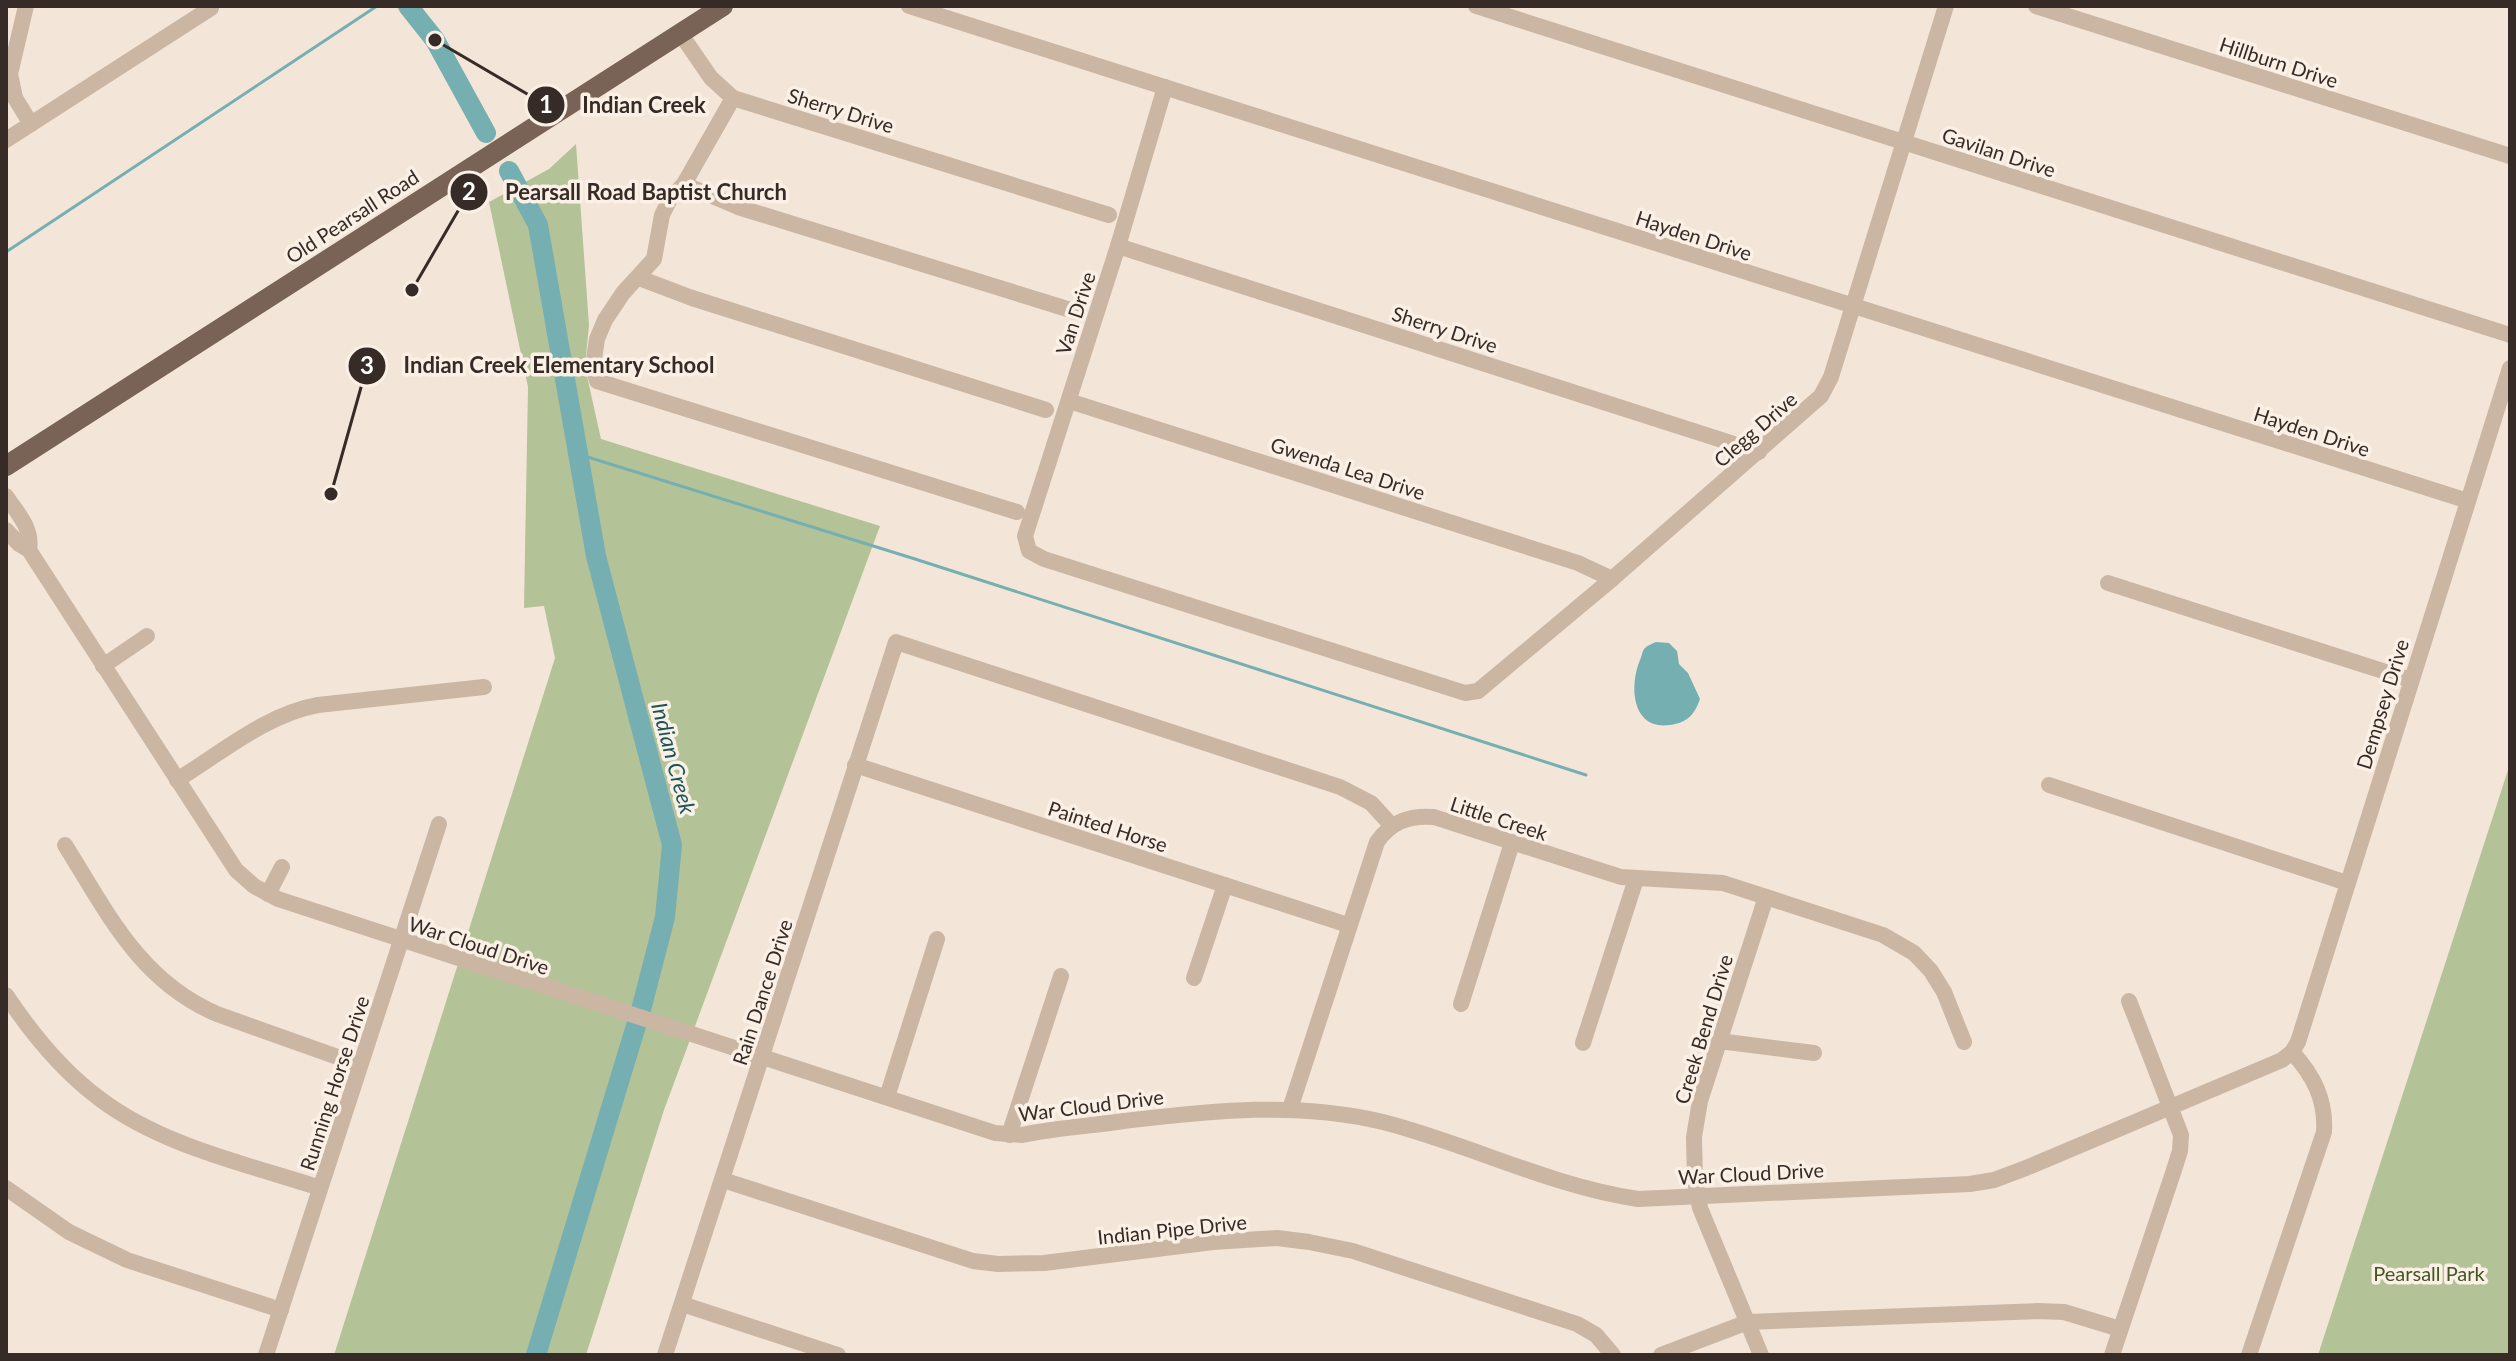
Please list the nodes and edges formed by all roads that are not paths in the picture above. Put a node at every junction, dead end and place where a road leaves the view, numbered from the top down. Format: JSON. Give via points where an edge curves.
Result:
{"nodes":[{"id":1,"x":26,"y":6,"type":"edge"},
{"id":2,"x":723,"y":6,"type":"edge"},
{"id":3,"x":909,"y":6,"type":"edge"},
{"id":4,"x":1476,"y":6,"type":"edge"},
{"id":5,"x":1946,"y":6,"type":"edge"},
{"id":6,"x":2036,"y":6,"type":"edge"},
{"id":7,"x":211,"y":8,"type":"edge"},
{"id":8,"x":680,"y":33,"type":"junction"},
{"id":9,"x":1165,"y":87,"type":"junction"},
{"id":10,"x":733,"y":98,"type":"junction"},
{"id":11,"x":31,"y":124,"type":"junction"},
{"id":12,"x":6,"y":140,"type":"edge"},
{"id":13,"x":1903,"y":143,"type":"junction"},
{"id":14,"x":2510,"y":156,"type":"edge"},
{"id":15,"x":684,"y":184,"type":"junction"},
{"id":16,"x":1109,"y":215,"type":"dead end"},
{"id":17,"x":1118,"y":246,"type":"junction"},
{"id":18,"x":639,"y":278,"type":"junction"},
{"id":19,"x":1852,"y":306,"type":"junction"},
{"id":20,"x":1077,"y":312,"type":"dead end"},
{"id":21,"x":2510,"y":335,"type":"edge"},
{"id":22,"x":2510,"y":368,"type":"edge"},
{"id":23,"x":1069,"y":401,"type":"junction"},
{"id":24,"x":1046,"y":410,"type":"dead end"},
{"id":25,"x":1759,"y":452,"type":"junction"},
{"id":26,"x":6,"y":466,"type":"edge"},
{"id":27,"x":6,"y":496,"type":"edge"},
{"id":28,"x":2468,"y":501,"type":"junction"},
{"id":29,"x":1017,"y":512,"type":"dead end"},
{"id":30,"x":6,"y":530,"type":"edge"},
{"id":31,"x":29,"y":550,"type":"junction"},
{"id":32,"x":1612,"y":579,"type":"junction"},
{"id":33,"x":2108,"y":583,"type":"dead end"},
{"id":34,"x":147,"y":636,"type":"dead end"},
{"id":35,"x":103,"y":666,"type":"junction"},
{"id":36,"x":2411,"y":680,"type":"junction"},
{"id":37,"x":484,"y":687,"type":"dead end"},
{"id":38,"x":1474,"y":692,"type":"joint"},
{"id":39,"x":855,"y":765,"type":"junction"},
{"id":40,"x":177,"y":780,"type":"junction"},
{"id":41,"x":2049,"y":785,"type":"dead end"},
{"id":42,"x":439,"y":824,"type":"dead end"},
{"id":43,"x":1392,"y":826,"type":"junction"},
{"id":44,"x":1512,"y":843,"type":"junction"},
{"id":45,"x":65,"y":845,"type":"dead end"},
{"id":46,"x":282,"y":867,"type":"dead end"},
{"id":47,"x":1636,"y":879,"type":"junction"},
{"id":48,"x":2347,"y":883,"type":"junction"},
{"id":49,"x":1225,"y":885,"type":"junction"},
{"id":50,"x":268,"y":894,"type":"junction"},
{"id":51,"x":1766,"y":897,"type":"junction"},
{"id":52,"x":1348,"y":925,"type":"junction"},
{"id":53,"x":937,"y":939,"type":"dead end"},
{"id":54,"x":401,"y":941,"type":"junction"},
{"id":55,"x":1061,"y":976,"type":"dead end"},
{"id":56,"x":1194,"y":978,"type":"dead end"},
{"id":57,"x":6,"y":995,"type":"edge"},
{"id":58,"x":2129,"y":1001,"type":"dead end"},
{"id":59,"x":1461,"y":1004,"type":"dead end"},
{"id":60,"x":1719,"y":1041,"type":"junction"},
{"id":61,"x":1964,"y":1042,"type":"dead end"},
{"id":62,"x":1583,"y":1043,"type":"dead end"},
{"id":63,"x":2292,"y":1052,"type":"junction"},
{"id":64,"x":1814,"y":1053,"type":"dead end"},
{"id":65,"x":762,"y":1056,"type":"junction"},
{"id":66,"x":360,"y":1065,"type":"junction"},
{"id":67,"x":887,"y":1097,"type":"junction"},
{"id":68,"x":2170,"y":1106,"type":"junction"},
{"id":69,"x":1290,"y":1109,"type":"junction"},
{"id":70,"x":1009,"y":1135,"type":"junction"},
{"id":71,"x":723,"y":1180,"type":"junction"},
{"id":72,"x":6,"y":1188,"type":"edge"},
{"id":73,"x":320,"y":1188,"type":"junction"},
{"id":74,"x":1698,"y":1195,"type":"junction"},
{"id":75,"x":682,"y":1304,"type":"junction"},
{"id":76,"x":281,"y":1310,"type":"junction"},
{"id":77,"x":1748,"y":1322,"type":"junction"},
{"id":78,"x":2120,"y":1329,"type":"junction"},
{"id":79,"x":266,"y":1355,"type":"edge"},
{"id":80,"x":665,"y":1355,"type":"edge"},
{"id":81,"x":838,"y":1355,"type":"edge"},
{"id":82,"x":1613,"y":1355,"type":"edge"},
{"id":83,"x":1661,"y":1355,"type":"edge"},
{"id":84,"x":1761,"y":1355,"type":"edge"},
{"id":85,"x":2112,"y":1355,"type":"edge"},
{"id":86,"x":2249,"y":1355,"type":"edge"}],
"edges":[{"from":1,"to":11,"type":"street","via":[[10,74],[15,98]]},
{"from":2,"to":8,"type":"main road","name":"Old Pearsall Road"},
{"from":3,"to":9,"type":"street","name":"Hayden Drive"},
{"from":4,"to":13,"type":"street","name":"Gavilan Drive"},
{"from":5,"to":13,"type":"street","name":"Clegg Drive"},
{"from":6,"to":14,"type":"street","name":"Hillburn Drive"},
{"from":7,"to":11,"type":"street"},
{"from":8,"to":10,"type":"street","name":"Sherry Drive","via":[[711,78]]},
{"from":8,"to":26,"type":"main road","name":"Old Pearsall Road"},
{"from":9,"to":17,"type":"street","name":"Van Drive"},
{"from":9,"to":19,"type":"street","name":"Hayden Drive"},
{"from":10,"to":15,"type":"street"},
{"from":10,"to":16,"type":"street","name":"Sherry Drive"},
{"from":11,"to":12,"type":"street"},
{"from":13,"to":19,"type":"street","name":"Clegg Drive"},
{"from":13,"to":21,"type":"street","name":"Gavilan Drive"},
{"from":15,"to":18,"type":"street","via":[[662,215],[654,259]]},
{"from":15,"to":20,"type":"street","via":[[738,207]]},
{"from":17,"to":23,"type":"street","name":"Van Drive"},
{"from":17,"to":25,"type":"street","name":"Sherry Drive"},
{"from":18,"to":24,"type":"street"},
{"from":18,"to":29,"type":"street","via":[[623,293],[597,339],[597,381]]},
{"from":19,"to":25,"type":"street","name":"Clegg Drive","via":[[1821,396]]},
{"from":19,"to":28,"type":"street","name":"Hayden Drive"},
{"from":22,"to":28,"type":"street","name":"Dempsey Drive"},
{"from":23,"to":32,"type":"street","name":"Gwenda Lea Drive","via":[[1578,563]]},
{"from":23,"to":38,"type":"street","name":"Van Drive","via":[[1025,536],[1029,551]]},
{"from":25,"to":32,"type":"street","name":"Clegg Drive"},
{"from":27,"to":31,"type":"street","name":"War Cloud Drive","via":[[28,530]]},
{"from":28,"to":36,"type":"street","name":"Dempsey Drive"},
{"from":30,"to":31,"type":"street","name":"War Cloud Drive"},
{"from":31,"to":35,"type":"street","name":"War Cloud Drive"},
{"from":32,"to":38,"type":"street","name":"Clegg Drive"},
{"from":33,"to":36,"type":"street"},
{"from":34,"to":35,"type":"street"},
{"from":35,"to":40,"type":"street","name":"War Cloud Drive"},
{"from":36,"to":48,"type":"street","name":"Dempsey Drive"},
{"from":37,"to":40,"type":"street","via":[[295,710]]},
{"from":39,"to":43,"type":"street","name":"Rain Dance Drive","via":[[896,642],[1340,787],[1371,803]]},
{"from":39,"to":49,"type":"street","name":"Painted Horse"},
{"from":39,"to":65,"type":"street","name":"Rain Dance Drive"},
{"from":40,"to":50,"type":"street","name":"War Cloud Drive","via":[[228,860]]},
{"from":41,"to":48,"type":"street"},
{"from":42,"to":54,"type":"street","name":"Running Horse Drive"},
{"from":43,"to":44,"type":"street","name":"Little Creek","via":[[1412,817],[1434,817]]},
{"from":43,"to":52,"type":"street","via":[[1377,842]]},
{"from":44,"to":47,"type":"street","name":"Little Creek"},
{"from":44,"to":59,"type":"street"},
{"from":45,"to":66,"type":"street","via":[[139,959],[174,991],[194,1005]]},
{"from":46,"to":50,"type":"street"},
{"from":47,"to":51,"type":"street","name":"Little Creek","via":[[1723,883]]},
{"from":47,"to":62,"type":"street"},
{"from":48,"to":63,"type":"street","name":"Dempsey Drive"},
{"from":49,"to":52,"type":"street","name":"Painted Horse"},
{"from":49,"to":56,"type":"street"},
{"from":50,"to":54,"type":"street","name":"War Cloud Drive"},
{"from":51,"to":60,"type":"street","name":"Creek Bend Drive"},
{"from":51,"to":61,"type":"street","name":"Little Creek","via":[[1904,946],[1938,981]]},
{"from":52,"to":69,"type":"street"},
{"from":53,"to":67,"type":"street"},
{"from":54,"to":65,"type":"street","name":"War Cloud Drive"},
{"from":54,"to":66,"type":"street","name":"Running Horse Drive"},
{"from":55,"to":70,"type":"street"},
{"from":57,"to":73,"type":"street","via":[[61,1065],[100,1100],[164,1134]]},
{"from":58,"to":68,"type":"street"},
{"from":60,"to":64,"type":"street"},
{"from":60,"to":74,"type":"street","name":"Creek Bend Drive","via":[[1696,1117]]},
{"from":63,"to":68,"type":"street","name":"War Cloud Drive"},
{"from":63,"to":86,"type":"street","via":[[2317,1089],[2325,1111],[2324,1132]]},
{"from":65,"to":67,"type":"street","name":"War Cloud Drive"},
{"from":65,"to":71,"type":"street","name":"Rain Dance Drive"},
{"from":66,"to":73,"type":"street","name":"Running Horse Drive"},
{"from":67,"to":70,"type":"street","name":"War Cloud Drive"},
{"from":68,"to":74,"type":"street","name":"War Cloud Drive","via":[[1994,1180]]},
{"from":68,"to":78,"type":"street","via":[[2181,1135],[2180,1151]]},
{"from":69,"to":70,"type":"street","name":"War Cloud Drive","via":[[1206,1111]]},
{"from":69,"to":74,"type":"street","name":"War Cloud Drive","via":[[1383,1122],[1592,1191],[1638,1199]]},
{"from":71,"to":75,"type":"street","name":"Rain Dance Drive"},
{"from":71,"to":82,"type":"street","name":"Indian Pipe Drive","via":[[954,1256],[998,1264],[1277,1238],[1333,1246],[1577,1324],[1596,1335]]},
{"from":72,"to":76,"type":"street","via":[[69,1232],[127,1260]]},
{"from":73,"to":76,"type":"street","name":"Running Horse Drive"},
{"from":74,"to":77,"type":"street","name":"Creek Bend Drive"},
{"from":75,"to":80,"type":"street","name":"Rain Dance Drive"},
{"from":75,"to":81,"type":"street"},
{"from":76,"to":79,"type":"street","name":"Running Horse Drive"},
{"from":77,"to":78,"type":"street","via":[[2038,1311],[2064,1312]]},
{"from":77,"to":83,"type":"street"},
{"from":77,"to":84,"type":"street","name":"Creek Bend Drive"},
{"from":78,"to":85,"type":"street"}]}
